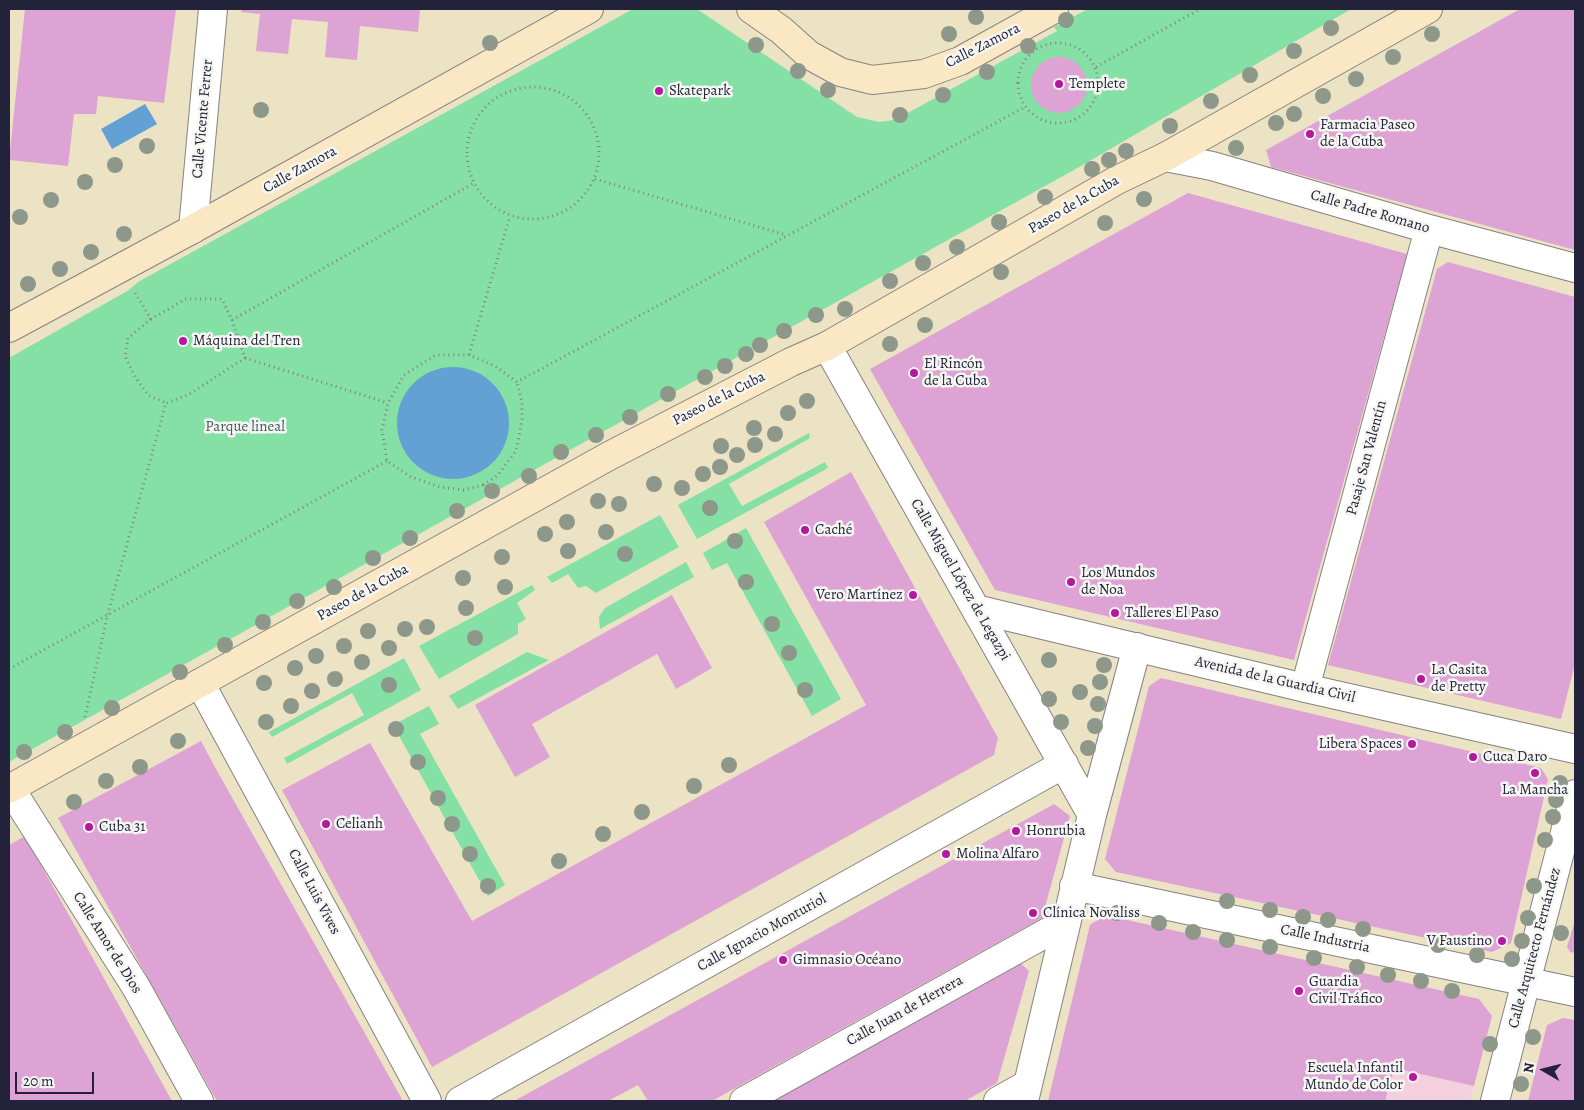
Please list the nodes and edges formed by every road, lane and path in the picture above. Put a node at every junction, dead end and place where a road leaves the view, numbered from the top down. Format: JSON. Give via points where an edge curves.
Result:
{"nodes":[{"id":1,"x":213,"y":9,"type":"edge"},
{"id":2,"x":589,"y":9,"type":"edge"},
{"id":3,"x":751,"y":9,"type":"edge"},
{"id":4,"x":1054,"y":9,"type":"edge"},
{"id":5,"x":1200,"y":9,"type":"edge"},
{"id":6,"x":1428,"y":9,"type":"edge"},
{"id":7,"x":1096,"y":67,"type":"junction"},
{"id":8,"x":1025,"y":107,"type":"junction"},
{"id":9,"x":1165,"y":157,"type":"junction"},
{"id":10,"x":595,"y":180,"type":"junction"},
{"id":11,"x":474,"y":183,"type":"junction"},
{"id":12,"x":510,"y":216,"type":"junction"},
{"id":13,"x":193,"y":229,"type":"junction"},
{"id":14,"x":1429,"y":229,"type":"junction"},
{"id":15,"x":787,"y":236,"type":"junction"},
{"id":16,"x":1575,"y":268,"type":"edge"},
{"id":17,"x":131,"y":286,"type":"dead end"},
{"id":18,"x":151,"y":319,"type":"junction"},
{"id":19,"x":232,"y":320,"type":"junction"},
{"id":20,"x":9,"y":328,"type":"edge"},
{"id":21,"x":827,"y":346,"type":"junction"},
{"id":22,"x":469,"y":355,"type":"junction"},
{"id":23,"x":245,"y":358,"type":"junction"},
{"id":24,"x":517,"y":382,"type":"junction"},
{"id":25,"x":166,"y":403,"type":"junction"},
{"id":26,"x":388,"y":403,"type":"junction"},
{"id":27,"x":387,"y":461,"type":"junction"},
{"id":28,"x":483,"y":485,"type":"junction"},
{"id":29,"x":490,"y":499,"type":"dead end"},
{"id":30,"x":976,"y":609,"type":"junction"},
{"id":31,"x":108,"y":613,"type":"junction"},
{"id":32,"x":1137,"y":647,"type":"junction"},
{"id":33,"x":9,"y":669,"type":"edge"},
{"id":34,"x":200,"y":683,"type":"junction"},
{"id":35,"x":1305,"y":688,"type":"junction"},
{"id":36,"x":85,"y":719,"type":"dead end"},
{"id":37,"x":1575,"y":749,"type":"edge"},
{"id":38,"x":1064,"y":764,"type":"junction"},
{"id":39,"x":10,"y":789,"type":"edge"},
{"id":40,"x":1575,"y":794,"type":"edge"},
{"id":41,"x":1092,"y":815,"type":"junction"},
{"id":42,"x":1074,"y":886,"type":"junction"},
{"id":43,"x":1066,"y":922,"type":"junction"},
{"id":44,"x":1527,"y":982,"type":"junction"},
{"id":45,"x":1575,"y":992,"type":"edge"},
{"id":46,"x":1026,"y":1093,"type":"edge"},
{"id":47,"x":199,"y":1101,"type":"edge"},
{"id":48,"x":427,"y":1101,"type":"edge"},
{"id":49,"x":460,"y":1101,"type":"edge"},
{"id":50,"x":744,"y":1101,"type":"edge"},
{"id":51,"x":998,"y":1101,"type":"edge"},
{"id":52,"x":1495,"y":1101,"type":"edge"}],
"edges":[{"from":1,"to":13,"type":"street","name":"Calle Vicente Ferrer"},
{"from":2,"to":13,"type":"main road","name":"Calle Zamora"},
{"from":3,"to":4,"type":"main road","name":"Calle Zamora","via":[[809,55],[840,72],[872,80],[924,74],[960,61]]},
{"from":5,"to":7,"type":"path"},
{"from":6,"to":9,"type":"main road","name":"Paseo de la Cuba"},
{"from":7,"to":8,"type":"path","via":[[1099,83],[1096,100],[1086,114],[1071,122],[1054,124],[1038,118]]},
{"from":7,"to":8,"type":"path","via":[[1081,49],[1060,42],[1038,48],[1022,64],[1018,86]]},
{"from":8,"to":15,"type":"path"},
{"from":9,"to":14,"type":"street","name":"Calle Padre Romano","via":[[1212,166]]},
{"from":9,"to":21,"type":"main road","name":"Paseo de la Cuba","via":[[1117,180]]},
{"from":10,"to":11,"type":"path","via":[[600,152],[594,125],[578,103],[551,88],[521,87],[494,99],[474,123],[466,153]]},
{"from":10,"to":12,"type":"path","via":[[574,206],[543,219]]},
{"from":10,"to":15,"type":"path"},
{"from":11,"to":12,"type":"path","via":[[489,203]]},
{"from":11,"to":19,"type":"path"},
{"from":12,"to":22,"type":"path"},
{"from":13,"to":20,"type":"main road","name":"Calle Zamora"},
{"from":14,"to":16,"type":"street","name":"Calle Padre Romano"},
{"from":14,"to":35,"type":"street","name":"Pasaje San Valentín"},
{"from":15,"to":24,"type":"path"},
{"from":17,"to":18,"type":"path"},
{"from":18,"to":19,"type":"path","via":[[186,299],[222,299]]},
{"from":18,"to":25,"type":"path","via":[[128,338],[126,356],[148,396]]},
{"from":19,"to":23,"type":"path"},
{"from":21,"to":30,"type":"street","name":"Calle Miguel López de Legazpi"},
{"from":21,"to":34,"type":"main road","name":"Paseo de la Cuba","via":[[609,456]]},
{"from":22,"to":24,"type":"path","via":[[495,366]]},
{"from":22,"to":26,"type":"path","via":[[436,355],[404,375]]},
{"from":23,"to":25,"type":"path","via":[[188,395]]},
{"from":23,"to":26,"type":"path"},
{"from":24,"to":28,"type":"path","via":[[522,421],[516,451],[498,475]]},
{"from":25,"to":31,"type":"path"},
{"from":26,"to":27,"type":"path","via":[[382,430]]},
{"from":27,"to":28,"type":"path","via":[[410,477],[440,487],[462,490]]},
{"from":27,"to":31,"type":"path"},
{"from":28,"to":29,"type":"path"},
{"from":30,"to":32,"type":"street","name":"Avenida de la Guardia Civil"},
{"from":30,"to":38,"type":"street","name":"Calle Miguel López de Legazpi"},
{"from":31,"to":33,"type":"path"},
{"from":31,"to":36,"type":"path"},
{"from":32,"to":35,"type":"street","name":"Avenida de la Guardia Civil"},
{"from":32,"to":41,"type":"street"},
{"from":34,"to":39,"type":"main road","name":"Paseo de la Cuba"},
{"from":34,"to":48,"type":"street","name":"Calle Luis Vives"},
{"from":35,"to":37,"type":"street","name":"Avenida de la Guardia Civil"},
{"from":38,"to":41,"type":"street","name":"Calle Miguel López de Legazpi"},
{"from":38,"to":49,"type":"street","name":"Calle Ignacio Monturiol"},
{"from":39,"to":47,"type":"street","name":"Calle Amor de Dios","via":[[136,987]]},
{"from":40,"to":44,"type":"street","name":"Calle Arquitecto Fernández"},
{"from":41,"to":42,"type":"street"},
{"from":42,"to":43,"type":"street"},
{"from":42,"to":44,"type":"street","name":"Calle Industria"},
{"from":43,"to":46,"type":"street"},
{"from":43,"to":50,"type":"street","name":"Calle Juan de Herrera"},
{"from":44,"to":45,"type":"street","name":"Calle Industria"},
{"from":44,"to":52,"type":"street","name":"Calle Arquitecto Fernández"},
{"from":46,"to":51,"type":"street"}]}
